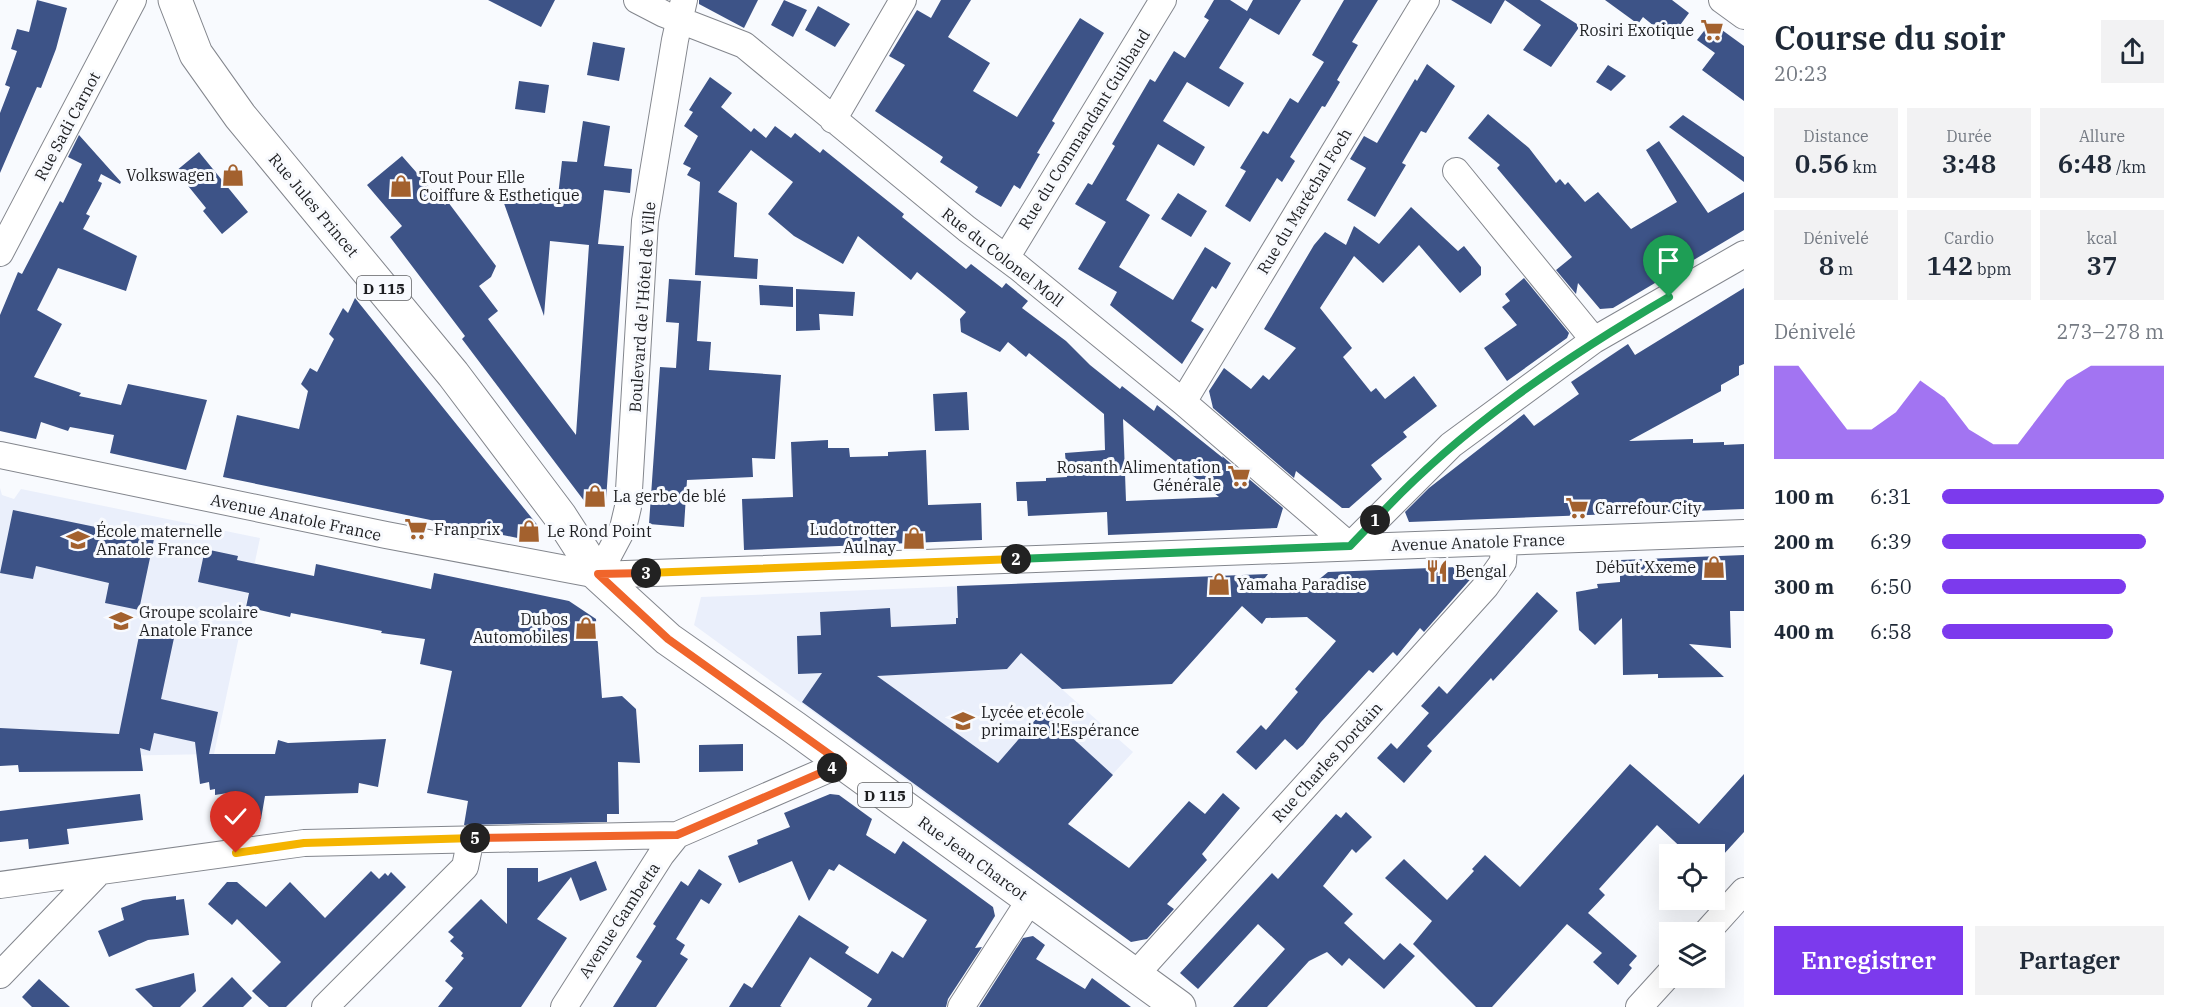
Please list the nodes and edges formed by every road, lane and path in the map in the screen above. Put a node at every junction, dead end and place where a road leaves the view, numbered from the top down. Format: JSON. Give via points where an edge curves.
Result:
{"nodes":[{"id":1,"x":133,"y":0,"type":"edge"},
{"id":2,"x":175,"y":0,"type":"edge"},
{"id":3,"x":637,"y":0,"type":"edge"},
{"id":4,"x":903,"y":0,"type":"edge"},
{"id":5,"x":1163,"y":0,"type":"edge"},
{"id":6,"x":1426,"y":0,"type":"edge"},
{"id":7,"x":1722,"y":0,"type":"edge"},
{"id":8,"x":682,"y":10,"type":"edge"},
{"id":9,"x":1744,"y":16,"type":"edge"},
{"id":10,"x":833,"y":120,"type":"junction"},
{"id":11,"x":1456,"y":171,"type":"dead end"},
{"id":12,"x":0,"y":253,"type":"edge"},
{"id":13,"x":1744,"y":254,"type":"edge"},
{"id":14,"x":1005,"y":258,"type":"junction"},
{"id":15,"x":1594,"y":340,"type":"junction"},
{"id":16,"x":1183,"y":402,"type":"junction"},
{"id":17,"x":0,"y":456,"type":"edge"},
{"id":18,"x":1744,"y":533,"type":"edge"},
{"id":19,"x":1504,"y":542,"type":"junction"},
{"id":20,"x":1350,"y":546,"type":"junction"},
{"id":21,"x":598,"y":574,"type":"junction"},
{"id":22,"x":843,"y":764,"type":"junction"},
{"id":23,"x":677,"y":835,"type":"junction"},
{"id":24,"x":471,"y":838,"type":"junction"},
{"id":25,"x":98,"y":873,"type":"junction"},
{"id":26,"x":0,"y":885,"type":"edge"},
{"id":27,"x":1744,"y":891,"type":"edge"},
{"id":28,"x":1030,"y":900,"type":"junction"},
{"id":29,"x":1716,"y":922,"type":"edge"},
{"id":30,"x":1136,"y":974,"type":"junction"},
{"id":31,"x":0,"y":975,"type":"edge"},
{"id":32,"x":1659,"y":986,"type":"edge"},
{"id":33,"x":325,"y":1007,"type":"edge"},
{"id":34,"x":564,"y":1007,"type":"edge"},
{"id":35,"x":960,"y":1007,"type":"edge"},
{"id":36,"x":1179,"y":1007,"type":"edge"},
{"id":37,"x":1639,"y":1007,"type":"edge"}],
"edges":[{"from":1,"to":12,"type":"street","name":"Rue Sadi Carnot"},
{"from":2,"to":21,"type":"main road","name":"Rue Jules Princet","number":"D 115","via":[[196,54],[240,116],[453,374],[560,516]]},
{"from":3,"to":8,"type":"street","name":"Rue du Colonel Moll"},
{"from":4,"to":10,"type":"street"},
{"from":5,"to":14,"type":"street","name":"Rue du Commandant Guilbaud"},
{"from":6,"to":16,"type":"street","name":"Rue du Maréchal Foch"},
{"from":7,"to":9,"type":"street"},
{"from":8,"to":10,"type":"street","name":"Rue du Colonel Moll","via":[[744,45]]},
{"from":8,"to":21,"type":"street","name":"Boulevard de l'Hôtel de Ville","via":[[645,221],[628,507],[623,528]]},
{"from":10,"to":14,"type":"street","name":"Rue du Colonel Moll"},
{"from":11,"to":15,"type":"street"},
{"from":13,"to":15,"type":"street"},
{"from":14,"to":16,"type":"street","name":"Rue du Colonel Moll"},
{"from":15,"to":20,"type":"street","via":[[1451,445]]},
{"from":16,"to":20,"type":"street","name":"Rue du Colonel Moll"},
{"from":17,"to":21,"type":"street","name":"Avenue Anatole France"},
{"from":18,"to":19,"type":"street","name":"Avenue Anatole France"},
{"from":19,"to":20,"type":"street","name":"Avenue Anatole France"},
{"from":19,"to":30,"type":"street","name":"Rue Charles Dordain","via":[[1503,562],[1486,586]]},
{"from":20,"to":21,"type":"street","name":"Avenue Anatole France"},
{"from":21,"to":22,"type":"main road","name":"Rue Jean Charcot","number":"D 115","via":[[668,639]]},
{"from":22,"to":23,"type":"street"},
{"from":22,"to":28,"type":"main road","name":"Rue Jean Charcot","number":"D 115"},
{"from":23,"to":24,"type":"street"},
{"from":23,"to":34,"type":"street","name":"Avenue Gambetta"},
{"from":24,"to":25,"type":"street","via":[[304,843]]},
{"from":24,"to":33,"type":"street","via":[[465,867]]},
{"from":25,"to":26,"type":"street"},
{"from":25,"to":31,"type":"street"},
{"from":27,"to":29,"type":"street"},
{"from":28,"to":30,"type":"main road","name":"Rue Jean Charcot","number":"D 115"},
{"from":28,"to":35,"type":"street"},
{"from":30,"to":36,"type":"main road","name":"Rue Jean Charcot","number":"D 115"},
{"from":32,"to":37,"type":"street"}]}
